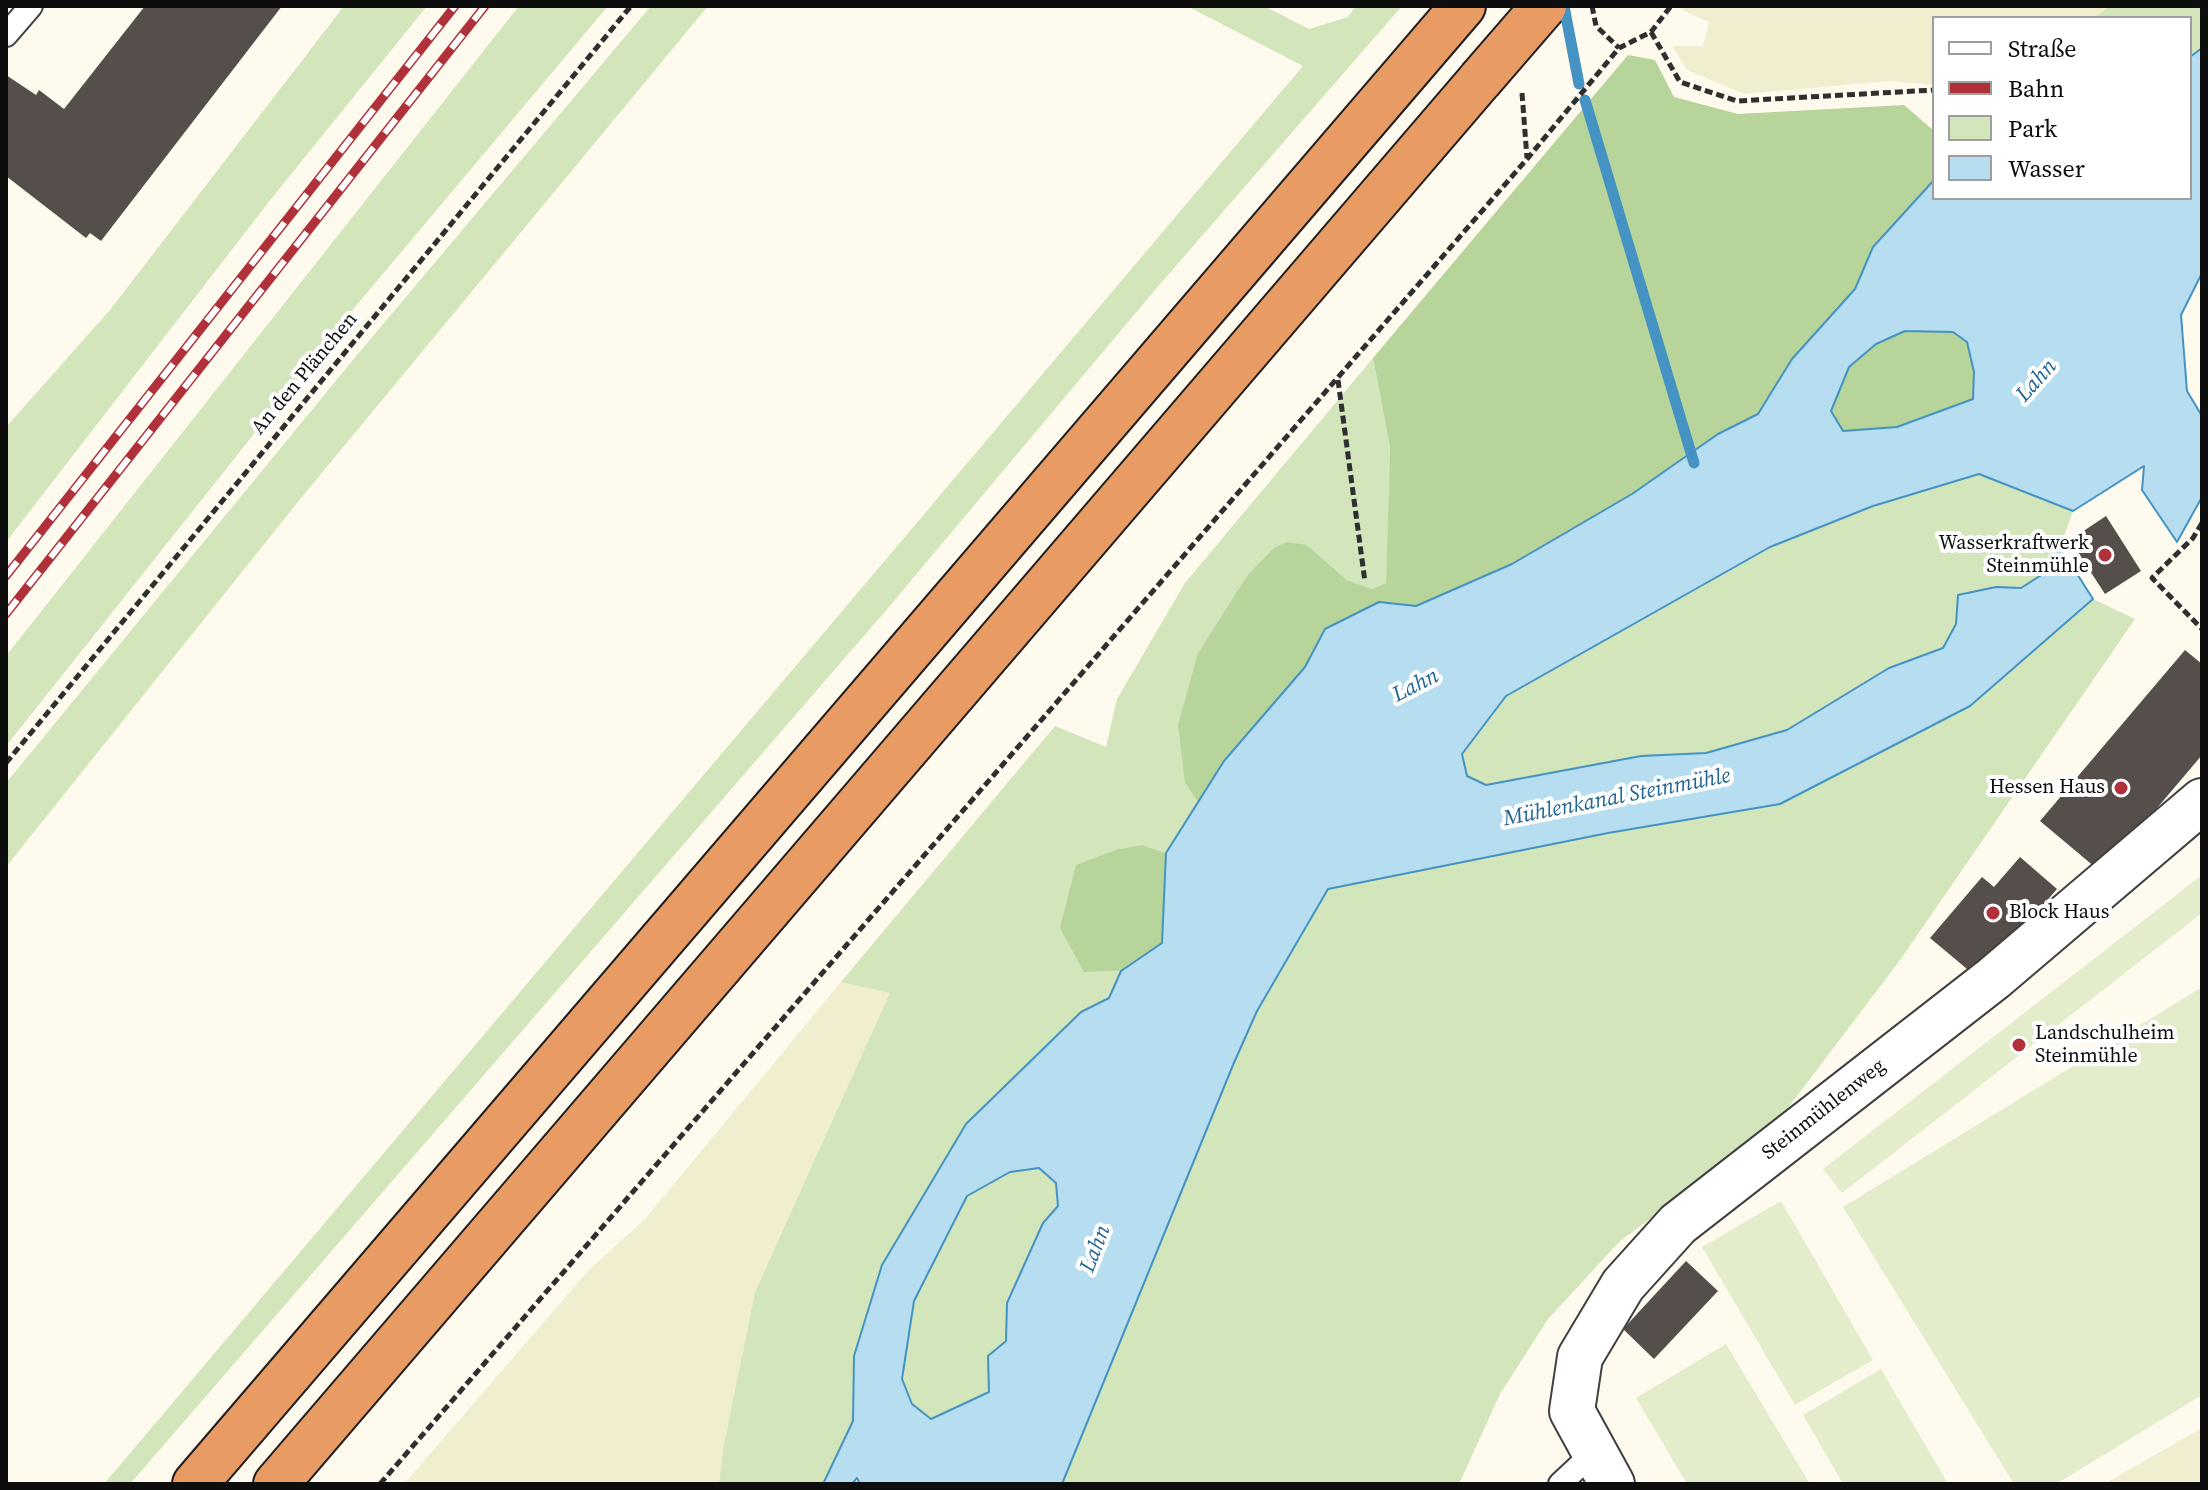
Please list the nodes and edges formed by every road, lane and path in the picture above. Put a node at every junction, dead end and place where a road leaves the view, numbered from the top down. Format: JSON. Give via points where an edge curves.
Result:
{"nodes":[{"id":1,"x":31,"y":6,"type":"edge"},
{"id":2,"x":631,"y":6,"type":"edge"},
{"id":3,"x":1463,"y":6,"type":"edge"},
{"id":4,"x":1544,"y":6,"type":"edge"},
{"id":5,"x":1592,"y":6,"type":"edge"},
{"id":6,"x":1671,"y":6,"type":"edge"},
{"id":7,"x":1651,"y":32,"type":"junction"},
{"id":8,"x":6,"y":35,"type":"edge"},
{"id":9,"x":1619,"y":48,"type":"junction"},
{"id":10,"x":1932,"y":90,"type":"edge"},
{"id":11,"x":1338,"y":379,"type":"junction"},
{"id":12,"x":2202,"y":523,"type":"edge"},
{"id":13,"x":1365,"y":582,"type":"dead end"},
{"id":14,"x":2202,"y":629,"type":"edge"},
{"id":15,"x":6,"y":763,"type":"edge"},
{"id":16,"x":2202,"y":801,"type":"edge"},
{"id":17,"x":1602,"y":1469,"type":"edge"},
{"id":18,"x":195,"y":1484,"type":"edge"},
{"id":19,"x":276,"y":1484,"type":"edge"},
{"id":20,"x":380,"y":1484,"type":"edge"},
{"id":21,"x":1560,"y":1484,"type":"edge"}],
"edges":[{"from":1,"to":8,"type":"lane"},
{"from":2,"to":15,"type":"path","name":"An den Plänchen"},
{"from":3,"to":18,"type":"highway"},
{"from":4,"to":19,"type":"highway","bridge":true},
{"from":5,"to":9,"type":"path","via":[[1596,26]]},
{"from":6,"to":7,"type":"path"},
{"from":7,"to":9,"type":"path"},
{"from":7,"to":10,"type":"path","via":[[1680,82],[1737,101]]},
{"from":9,"to":11,"type":"path"},
{"from":11,"to":13,"type":"path"},
{"from":11,"to":20,"type":"path"},
{"from":12,"to":14,"type":"path","via":[[2152,578]]},
{"from":16,"to":17,"type":"street","name":"Steinmühlenweg","via":[[1994,978],[1678,1224],[1623,1285],[1580,1357],[1572,1411]]},
{"from":17,"to":21,"type":"lane"}]}
